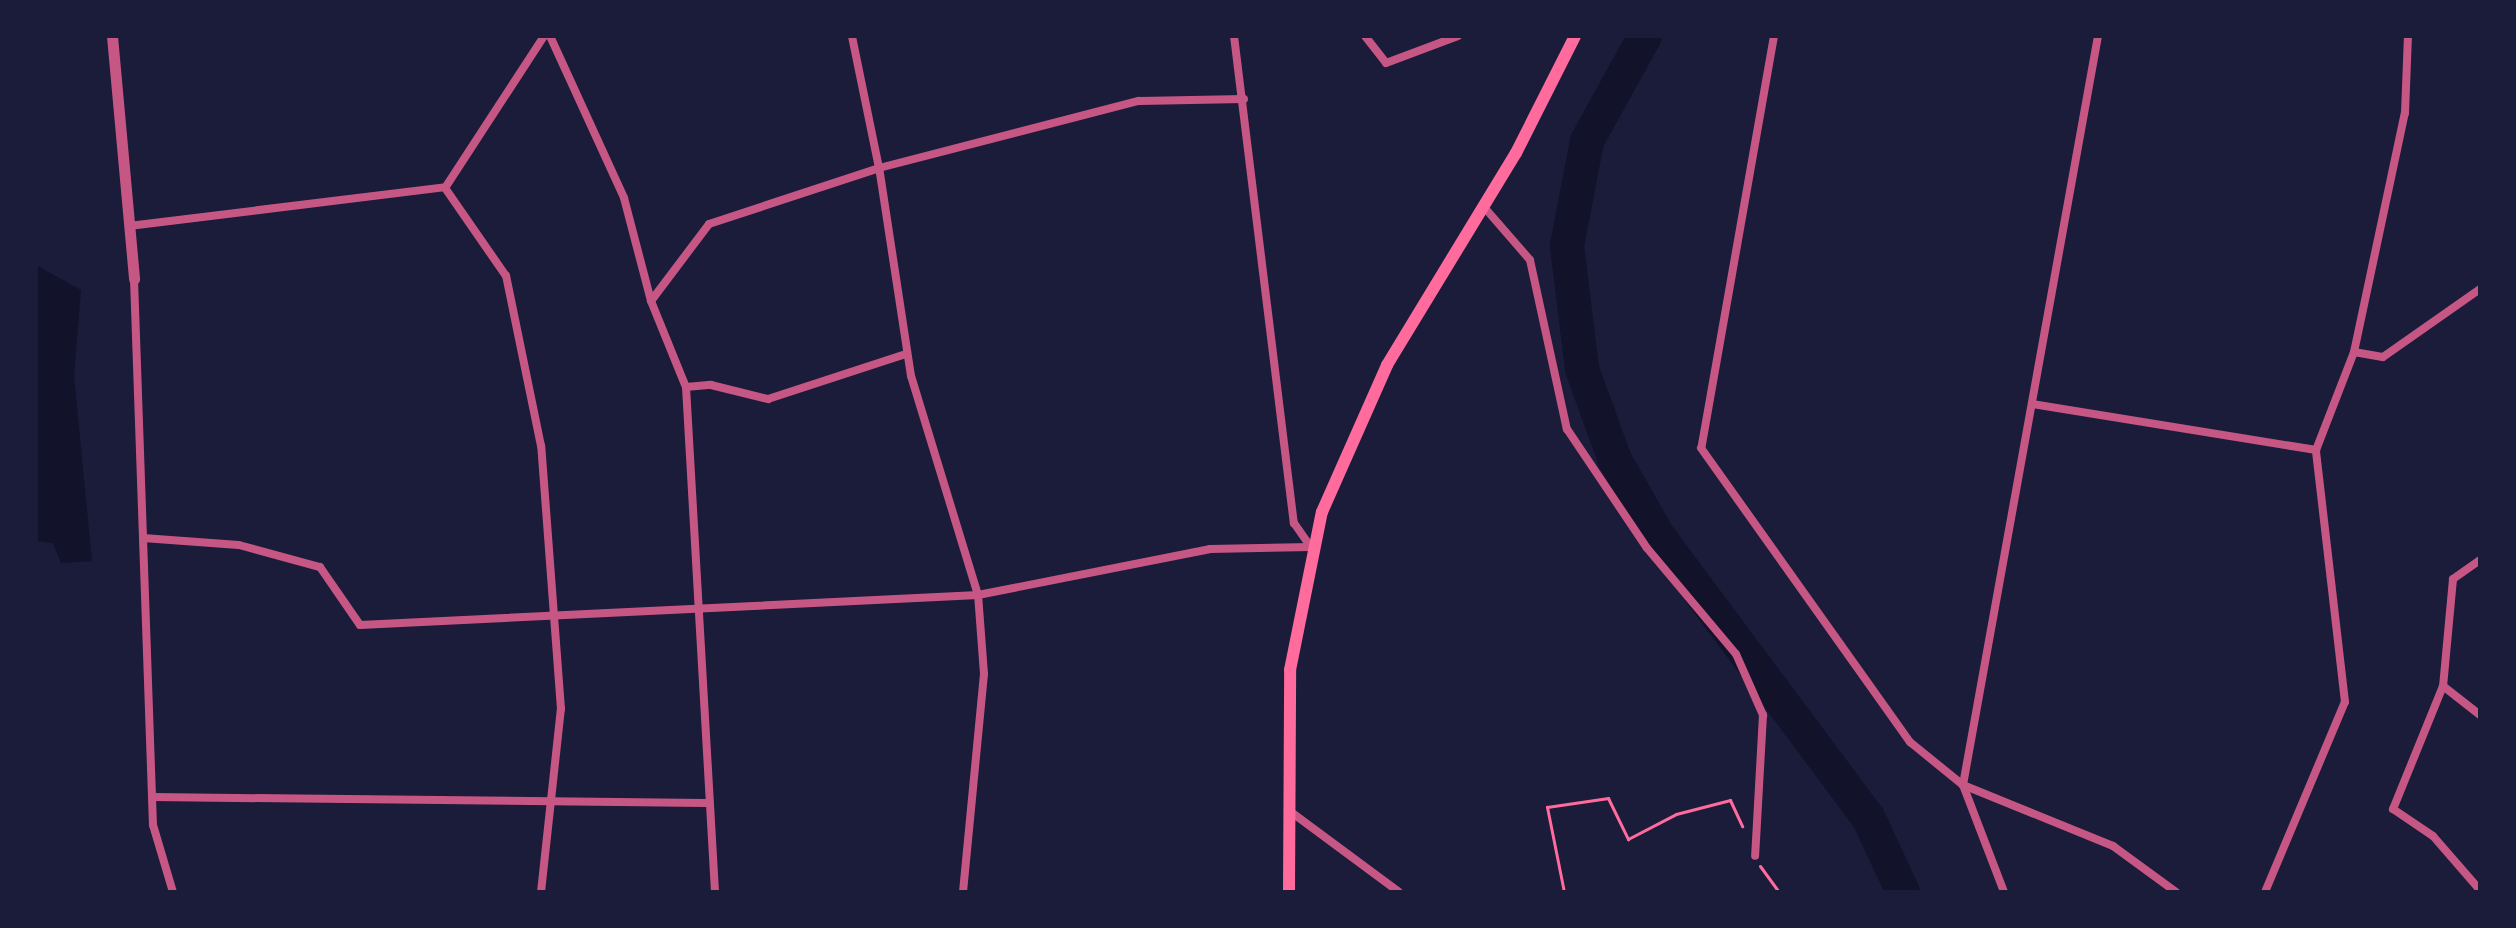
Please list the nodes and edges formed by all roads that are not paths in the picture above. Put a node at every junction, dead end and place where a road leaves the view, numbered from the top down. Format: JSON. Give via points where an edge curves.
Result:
{"nodes":[{"id":1,"x":112,"y":36,"type":"edge"},
{"id":2,"x":544,"y":36,"type":"edge"},
{"id":3,"x":550,"y":36,"type":"edge"},
{"id":4,"x":852,"y":36,"type":"edge"},
{"id":5,"x":1234,"y":36,"type":"edge"},
{"id":6,"x":1365,"y":36,"type":"edge"},
{"id":7,"x":1458,"y":36,"type":"edge"},
{"id":8,"x":1575,"y":36,"type":"edge"},
{"id":9,"x":1774,"y":36,"type":"edge"},
{"id":10,"x":2098,"y":36,"type":"edge"},
{"id":11,"x":2408,"y":36,"type":"edge"},
{"id":12,"x":1244,"y":99,"type":"junction"},
{"id":13,"x":879,"y":168,"type":"junction"},
{"id":14,"x":446,"y":187,"type":"junction"},
{"id":15,"x":1484,"y":207,"type":"junction"},
{"id":16,"x":129,"y":226,"type":"junction"},
{"id":17,"x":134,"y":279,"type":"joint"},
{"id":18,"x":2480,"y":289,"type":"edge"},
{"id":19,"x":651,"y":301,"type":"junction"},
{"id":20,"x":2354,"y":352,"type":"junction"},
{"id":21,"x":906,"y":354,"type":"junction"},
{"id":22,"x":686,"y":387,"type":"junction"},
{"id":23,"x":2032,"y":404,"type":"junction"},
{"id":24,"x":2316,"y":450,"type":"junction"},
{"id":25,"x":143,"y":538,"type":"junction"},
{"id":26,"x":1311,"y":547,"type":"junction"},
{"id":27,"x":2480,"y":560,"type":"edge"},
{"id":28,"x":978,"y":595,"type":"junction"},
{"id":29,"x":701,"y":607,"type":"junction"},
{"id":30,"x":559,"y":617,"type":"junction"},
{"id":31,"x":2443,"y":686,"type":"junction"},
{"id":32,"x":2480,"y":715,"type":"edge"},
{"id":33,"x":1963,"y":785,"type":"junction"},
{"id":34,"x":152,"y":797,"type":"junction"},
{"id":35,"x":555,"y":797,"type":"junction"},
{"id":36,"x":705,"y":803,"type":"junction"},
{"id":37,"x":1291,"y":812,"type":"junction"},
{"id":38,"x":1755,"y":856,"type":"road end"},
{"id":39,"x":2480,"y":890,"type":"edge"},
{"id":40,"x":173,"y":892,"type":"edge"},
{"id":41,"x":541,"y":892,"type":"edge"},
{"id":42,"x":715,"y":892,"type":"edge"},
{"id":43,"x":963,"y":892,"type":"edge"},
{"id":44,"x":1289,"y":892,"type":"edge"},
{"id":45,"x":1399,"y":892,"type":"edge"},
{"id":46,"x":2004,"y":892,"type":"edge"},
{"id":47,"x":2176,"y":892,"type":"edge"},
{"id":48,"x":2265,"y":892,"type":"edge"}],
"edges":[{"from":1,"to":16,"type":"street"},
{"from":2,"to":14,"type":"street"},
{"from":3,"to":19,"type":"street","via":[[624,198]]},
{"from":4,"to":13,"type":"street"},
{"from":5,"to":12,"type":"street"},
{"from":6,"to":7,"type":"street","via":[[1386,63]]},
{"from":8,"to":15,"type":"main road"},
{"from":9,"to":33,"type":"street","via":[[1701,448],[1910,742]]},
{"from":10,"to":23,"type":"street"},
{"from":11,"to":20,"type":"street","via":[[2405,113]]},
{"from":12,"to":13,"type":"street","via":[[1139,101]]},
{"from":12,"to":26,"type":"street","via":[[1294,523]]},
{"from":13,"to":19,"type":"street","via":[[709,224]]},
{"from":13,"to":21,"type":"street"},
{"from":14,"to":16,"type":"street"},
{"from":14,"to":30,"type":"street","via":[[506,276],[541,446]]},
{"from":15,"to":26,"type":"main road","via":[[1352,433]]},
{"from":15,"to":38,"type":"street","via":[[1530,260],[1567,429],[1647,548],[1736,654],[1763,715]]},
{"from":16,"to":17,"type":"street"},
{"from":17,"to":25,"type":"street"},
{"from":18,"to":20,"type":"street","via":[[2383,357]]},
{"from":19,"to":22,"type":"street"},
{"from":20,"to":24,"type":"street"},
{"from":21,"to":22,"type":"street","via":[[768,399],[711,385]]},
{"from":21,"to":28,"type":"street"},
{"from":22,"to":29,"type":"street"},
{"from":23,"to":24,"type":"street"},
{"from":23,"to":33,"type":"street"},
{"from":24,"to":48,"type":"street","via":[[2345,702]]},
{"from":25,"to":30,"type":"street","via":[[239,545],[320,567],[360,625]]},
{"from":25,"to":34,"type":"street"},
{"from":26,"to":28,"type":"street","via":[[1210,549]]},
{"from":26,"to":37,"type":"main road","via":[[1290,670]]},
{"from":27,"to":31,"type":"street","via":[[2453,579]]},
{"from":28,"to":29,"type":"street"},
{"from":28,"to":43,"type":"street","via":[[984,674]]},
{"from":29,"to":30,"type":"street"},
{"from":29,"to":36,"type":"street"},
{"from":30,"to":35,"type":"street"},
{"from":31,"to":32,"type":"street"},
{"from":31,"to":39,"type":"street","via":[[2393,809],[2433,836]]},
{"from":33,"to":46,"type":"street"},
{"from":33,"to":47,"type":"street","via":[[2113,846]]},
{"from":34,"to":35,"type":"street"},
{"from":34,"to":40,"type":"street"},
{"from":35,"to":36,"type":"street"},
{"from":35,"to":41,"type":"street"},
{"from":36,"to":42,"type":"street"},
{"from":37,"to":44,"type":"main road"},
{"from":37,"to":45,"type":"street"}]}
